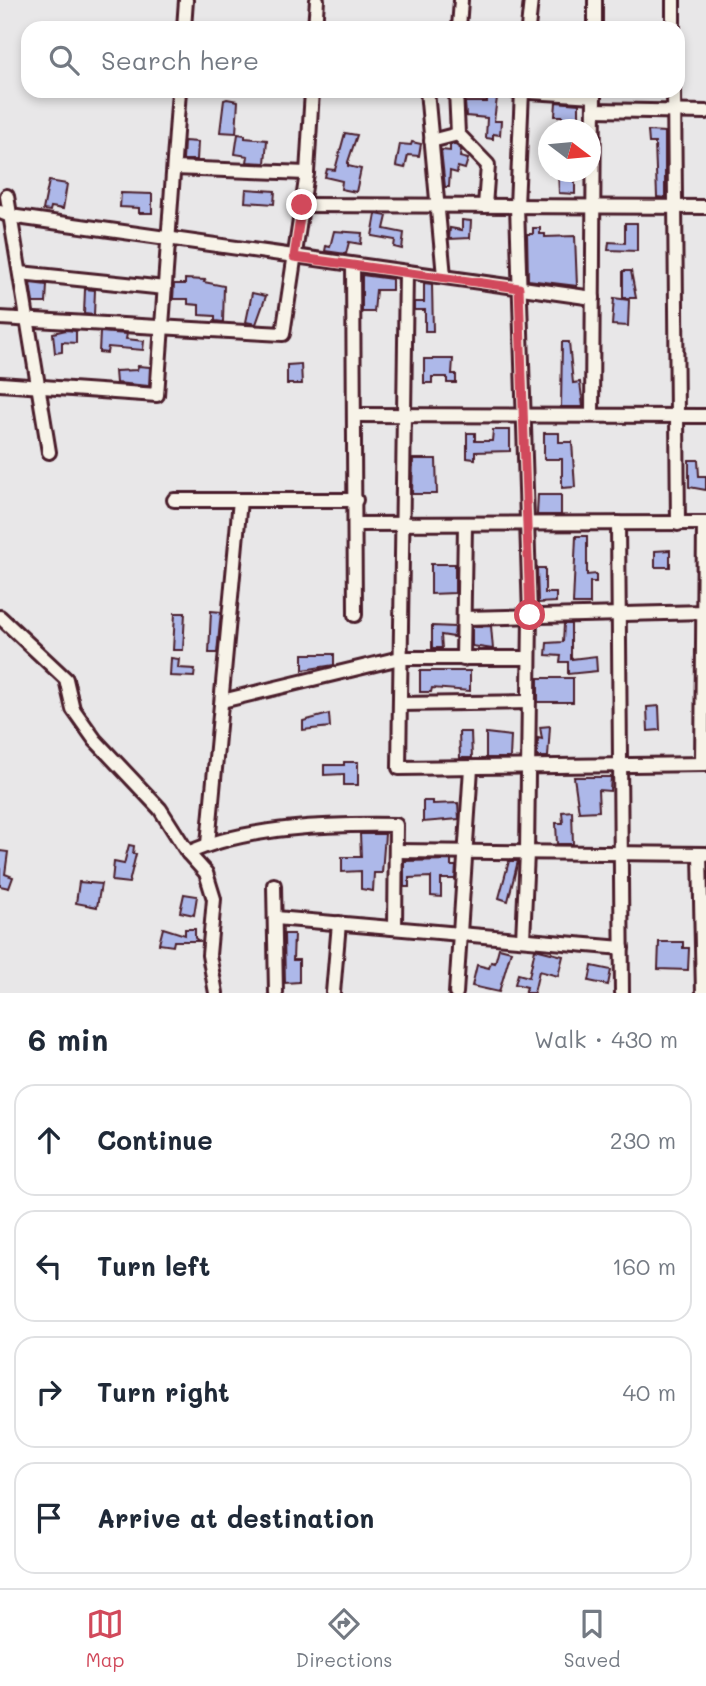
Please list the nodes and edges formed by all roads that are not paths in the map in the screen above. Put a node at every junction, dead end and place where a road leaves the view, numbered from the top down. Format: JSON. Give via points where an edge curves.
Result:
{"nodes":[{"id":1,"x":186,"y":0,"type":"edge"},
{"id":2,"x":317,"y":0,"type":"edge"},
{"id":3,"x":461,"y":0,"type":"edge"},
{"id":4,"x":531,"y":0,"type":"edge"},
{"id":5,"x":595,"y":0,"type":"edge"},
{"id":6,"x":673,"y":0,"type":"edge"},
{"id":7,"x":184,"y":21,"type":"edge"},
{"id":8,"x":316,"y":21,"type":"edge"},
{"id":9,"x":460,"y":21,"type":"edge"},
{"id":10,"x":529,"y":21,"type":"edge"},
{"id":11,"x":595,"y":21,"type":"edge"},
{"id":12,"x":673,"y":21,"type":"edge"},
{"id":13,"x":179,"y":98,"type":"edge"},
{"id":14,"x":312,"y":98,"type":"edge"},
{"id":15,"x":427,"y":98,"type":"edge"},
{"id":16,"x":456,"y":98,"type":"edge"},
{"id":17,"x":522,"y":98,"type":"edge"},
{"id":18,"x":594,"y":98,"type":"edge"},
{"id":19,"x":674,"y":98,"type":"edge"},
{"id":20,"x":594,"y":110,"type":"junction"},
{"id":21,"x":674,"y":112,"type":"junction"},
{"id":22,"x":706,"y":112,"type":"edge"},
{"id":23,"x":458,"y":134,"type":"junction"},
{"id":24,"x":431,"y":141,"type":"junction"},
{"id":25,"x":174,"y":168,"type":"junction"},
{"id":26,"x":307,"y":173,"type":"junction"},
{"id":27,"x":7,"y":196,"type":"dead end"},
{"id":28,"x":302,"y":205,"type":"junction"},
{"id":29,"x":437,"y":206,"type":"junction"},
{"id":30,"x":485,"y":206,"type":"junction"},
{"id":31,"x":517,"y":206,"type":"junction"},
{"id":32,"x":593,"y":206,"type":"junction"},
{"id":33,"x":675,"y":207,"type":"junction"},
{"id":34,"x":706,"y":207,"type":"edge"},
{"id":35,"x":5,"y":214,"type":"edge"},
{"id":36,"x":168,"y":238,"type":"junction"},
{"id":37,"x":294,"y":257,"type":"junction"},
{"id":38,"x":353,"y":265,"type":"junction"},
{"id":39,"x":406,"y":272,"type":"junction"},
{"id":40,"x":19,"y":273,"type":"junction"},
{"id":41,"x":444,"y":276,"type":"junction"},
{"id":42,"x":164,"y":288,"type":"junction"},
{"id":43,"x":519,"y":288,"type":"junction"},
{"id":44,"x":593,"y":298,"type":"junction"},
{"id":45,"x":0,"y":318,"type":"edge"},
{"id":46,"x":27,"y":320,"type":"junction"},
{"id":47,"x":162,"y":326,"type":"junction"},
{"id":48,"x":0,"y":384,"type":"edge"},
{"id":49,"x":38,"y":387,"type":"junction"},
{"id":50,"x":356,"y":415,"type":"junction"},
{"id":51,"x":404,"y":415,"type":"junction"},
{"id":52,"x":526,"y":415,"type":"junction"},
{"id":53,"x":592,"y":415,"type":"junction"},
{"id":54,"x":678,"y":416,"type":"junction"},
{"id":55,"x":706,"y":416,"type":"edge"},
{"id":56,"x":49,"y":452,"type":"dead end"},
{"id":57,"x":174,"y":499,"type":"dead end"},
{"id":58,"x":240,"y":500,"type":"junction"},
{"id":59,"x":356,"y":500,"type":"junction"},
{"id":60,"x":618,"y":523,"type":"junction"},
{"id":61,"x":705,"y":523,"type":"edge"},
{"id":62,"x":355,"y":524,"type":"junction"},
{"id":63,"x":402,"y":524,"type":"junction"},
{"id":64,"x":466,"y":524,"type":"junction"},
{"id":65,"x":529,"y":524,"type":"junction"},
{"id":66,"x":678,"y":524,"type":"junction"},
{"id":67,"x":705,"y":612,"type":"edge"},
{"id":68,"x":355,"y":615,"type":"dead end"},
{"id":69,"x":530,"y":615,"type":"junction"},
{"id":70,"x":619,"y":615,"type":"junction"},
{"id":71,"x":0,"y":617,"type":"edge"},
{"id":72,"x":464,"y":618,"type":"junction"},
{"id":73,"x":400,"y":658,"type":"junction"},
{"id":74,"x":528,"y":658,"type":"junction"},
{"id":75,"x":463,"y":659,"type":"junction"},
{"id":76,"x":222,"y":701,"type":"junction"},
{"id":77,"x":528,"y":702,"type":"junction"},
{"id":78,"x":400,"y":704,"type":"junction"},
{"id":79,"x":704,"y":764,"type":"edge"},
{"id":80,"x":620,"y":765,"type":"junction"},
{"id":81,"x":528,"y":766,"type":"junction"},
{"id":82,"x":471,"y":768,"type":"junction"},
{"id":83,"x":208,"y":844,"type":"junction"},
{"id":84,"x":396,"y":851,"type":"junction"},
{"id":85,"x":467,"y":852,"type":"junction"},
{"id":86,"x":188,"y":853,"type":"junction"},
{"id":87,"x":527,"y":853,"type":"junction"},
{"id":88,"x":621,"y":853,"type":"junction"},
{"id":89,"x":703,"y":854,"type":"edge"},
{"id":90,"x":274,"y":885,"type":"dead end"},
{"id":91,"x":276,"y":918,"type":"junction"},
{"id":92,"x":339,"y":923,"type":"junction"},
{"id":93,"x":395,"y":928,"type":"junction"},
{"id":94,"x":460,"y":934,"type":"junction"},
{"id":95,"x":523,"y":939,"type":"junction"},
{"id":96,"x":622,"y":948,"type":"junction"},
{"id":97,"x":276,"y":992,"type":"edge"},
{"id":98,"x":216,"y":993,"type":"edge"},
{"id":99,"x":290,"y":993,"type":"edge"},
{"id":100,"x":333,"y":993,"type":"edge"},
{"id":101,"x":456,"y":993,"type":"edge"},
{"id":102,"x":622,"y":993,"type":"edge"},
{"id":103,"x":703,"y":993,"type":"edge"}],
"edges":[{"from":1,"to":7,"type":"street"},
{"from":2,"to":8,"type":"street"},
{"from":3,"to":9,"type":"street"},
{"from":4,"to":10,"type":"street"},
{"from":5,"to":11,"type":"street"},
{"from":6,"to":12,"type":"street"},
{"from":13,"to":25,"type":"street"},
{"from":14,"to":26,"type":"street"},
{"from":15,"to":24,"type":"street"},
{"from":16,"to":23,"type":"street"},
{"from":17,"to":31,"type":"street"},
{"from":18,"to":20,"type":"street"},
{"from":19,"to":21,"type":"street"},
{"from":20,"to":21,"type":"street"},
{"from":20,"to":32,"type":"street"},
{"from":21,"to":22,"type":"street"},
{"from":21,"to":33,"type":"street"},
{"from":23,"to":24,"type":"street"},
{"from":23,"to":30,"type":"street","via":[[488,165]]},
{"from":24,"to":29,"type":"street"},
{"from":25,"to":26,"type":"street"},
{"from":25,"to":36,"type":"street"},
{"from":26,"to":28,"type":"street"},
{"from":27,"to":35,"type":"street"},
{"from":28,"to":29,"type":"street"},
{"from":28,"to":37,"type":"street"},
{"from":29,"to":30,"type":"street"},
{"from":29,"to":41,"type":"street"},
{"from":30,"to":31,"type":"street"},
{"from":31,"to":32,"type":"street"},
{"from":31,"to":43,"type":"street"},
{"from":32,"to":33,"type":"street"},
{"from":32,"to":44,"type":"street"},
{"from":33,"to":34,"type":"street"},
{"from":33,"to":54,"type":"street"},
{"from":35,"to":36,"type":"street"},
{"from":35,"to":40,"type":"street"},
{"from":36,"to":37,"type":"street"},
{"from":36,"to":42,"type":"street"},
{"from":37,"to":38,"type":"street"},
{"from":37,"to":47,"type":"street","via":[[283,334]]},
{"from":38,"to":39,"type":"street"},
{"from":38,"to":50,"type":"street"},
{"from":39,"to":41,"type":"street"},
{"from":39,"to":51,"type":"street"},
{"from":40,"to":42,"type":"street"},
{"from":40,"to":46,"type":"street"},
{"from":41,"to":43,"type":"street"},
{"from":42,"to":47,"type":"street"},
{"from":43,"to":44,"type":"street"},
{"from":43,"to":52,"type":"street"},
{"from":44,"to":53,"type":"street"},
{"from":45,"to":46,"type":"street"},
{"from":46,"to":47,"type":"street"},
{"from":46,"to":49,"type":"street"},
{"from":47,"to":49,"type":"street","via":[[157,395]]},
{"from":48,"to":49,"type":"street"},
{"from":49,"to":56,"type":"street"},
{"from":50,"to":51,"type":"street"},
{"from":50,"to":59,"type":"street"},
{"from":51,"to":52,"type":"street"},
{"from":51,"to":63,"type":"street"},
{"from":52,"to":53,"type":"street"},
{"from":52,"to":65,"type":"street"},
{"from":53,"to":54,"type":"street"},
{"from":54,"to":55,"type":"street"},
{"from":54,"to":66,"type":"street"},
{"from":57,"to":58,"type":"street"},
{"from":58,"to":59,"type":"street"},
{"from":58,"to":76,"type":"street"},
{"from":59,"to":62,"type":"street"},
{"from":60,"to":65,"type":"street"},
{"from":60,"to":66,"type":"street"},
{"from":60,"to":70,"type":"street"},
{"from":61,"to":66,"type":"street"},
{"from":61,"to":67,"type":"street"},
{"from":62,"to":63,"type":"street"},
{"from":62,"to":68,"type":"street"},
{"from":63,"to":64,"type":"street"},
{"from":63,"to":73,"type":"street"},
{"from":64,"to":65,"type":"street"},
{"from":64,"to":72,"type":"street"},
{"from":65,"to":69,"type":"street"},
{"from":67,"to":70,"type":"street"},
{"from":67,"to":79,"type":"street"},
{"from":69,"to":70,"type":"street"},
{"from":69,"to":72,"type":"street"},
{"from":69,"to":74,"type":"street"},
{"from":70,"to":80,"type":"street"},
{"from":71,"to":86,"type":"street","via":[[66,680],[73,709],[95,740],[160,809]]},
{"from":72,"to":75,"type":"street"},
{"from":73,"to":75,"type":"street"},
{"from":73,"to":76,"type":"street"},
{"from":73,"to":78,"type":"street"},
{"from":74,"to":75,"type":"street"},
{"from":74,"to":77,"type":"street"},
{"from":76,"to":83,"type":"street"},
{"from":77,"to":78,"type":"street"},
{"from":77,"to":81,"type":"street"},
{"from":78,"to":82,"type":"street","via":[[399,768]]},
{"from":79,"to":80,"type":"street"},
{"from":80,"to":81,"type":"street"},
{"from":80,"to":88,"type":"street"},
{"from":81,"to":82,"type":"street"},
{"from":81,"to":87,"type":"street"},
{"from":82,"to":85,"type":"street"},
{"from":83,"to":84,"type":"street","via":[[322,824],[396,825]]},
{"from":83,"to":86,"type":"street"},
{"from":84,"to":85,"type":"street"},
{"from":84,"to":93,"type":"street"},
{"from":85,"to":87,"type":"street"},
{"from":85,"to":94,"type":"street"},
{"from":86,"to":98,"type":"street","via":[[206,873],[214,899],[209,955]]},
{"from":87,"to":88,"type":"street"},
{"from":87,"to":95,"type":"street"},
{"from":88,"to":89,"type":"street"},
{"from":88,"to":96,"type":"street"},
{"from":89,"to":103,"type":"street"},
{"from":90,"to":91,"type":"street"},
{"from":91,"to":92,"type":"street"},
{"from":91,"to":97,"type":"street"},
{"from":92,"to":93,"type":"street"},
{"from":92,"to":100,"type":"street"},
{"from":93,"to":94,"type":"street"},
{"from":94,"to":95,"type":"street"},
{"from":94,"to":101,"type":"street"},
{"from":95,"to":96,"type":"street"},
{"from":96,"to":102,"type":"street"},
{"from":97,"to":99,"type":"street"}]}
